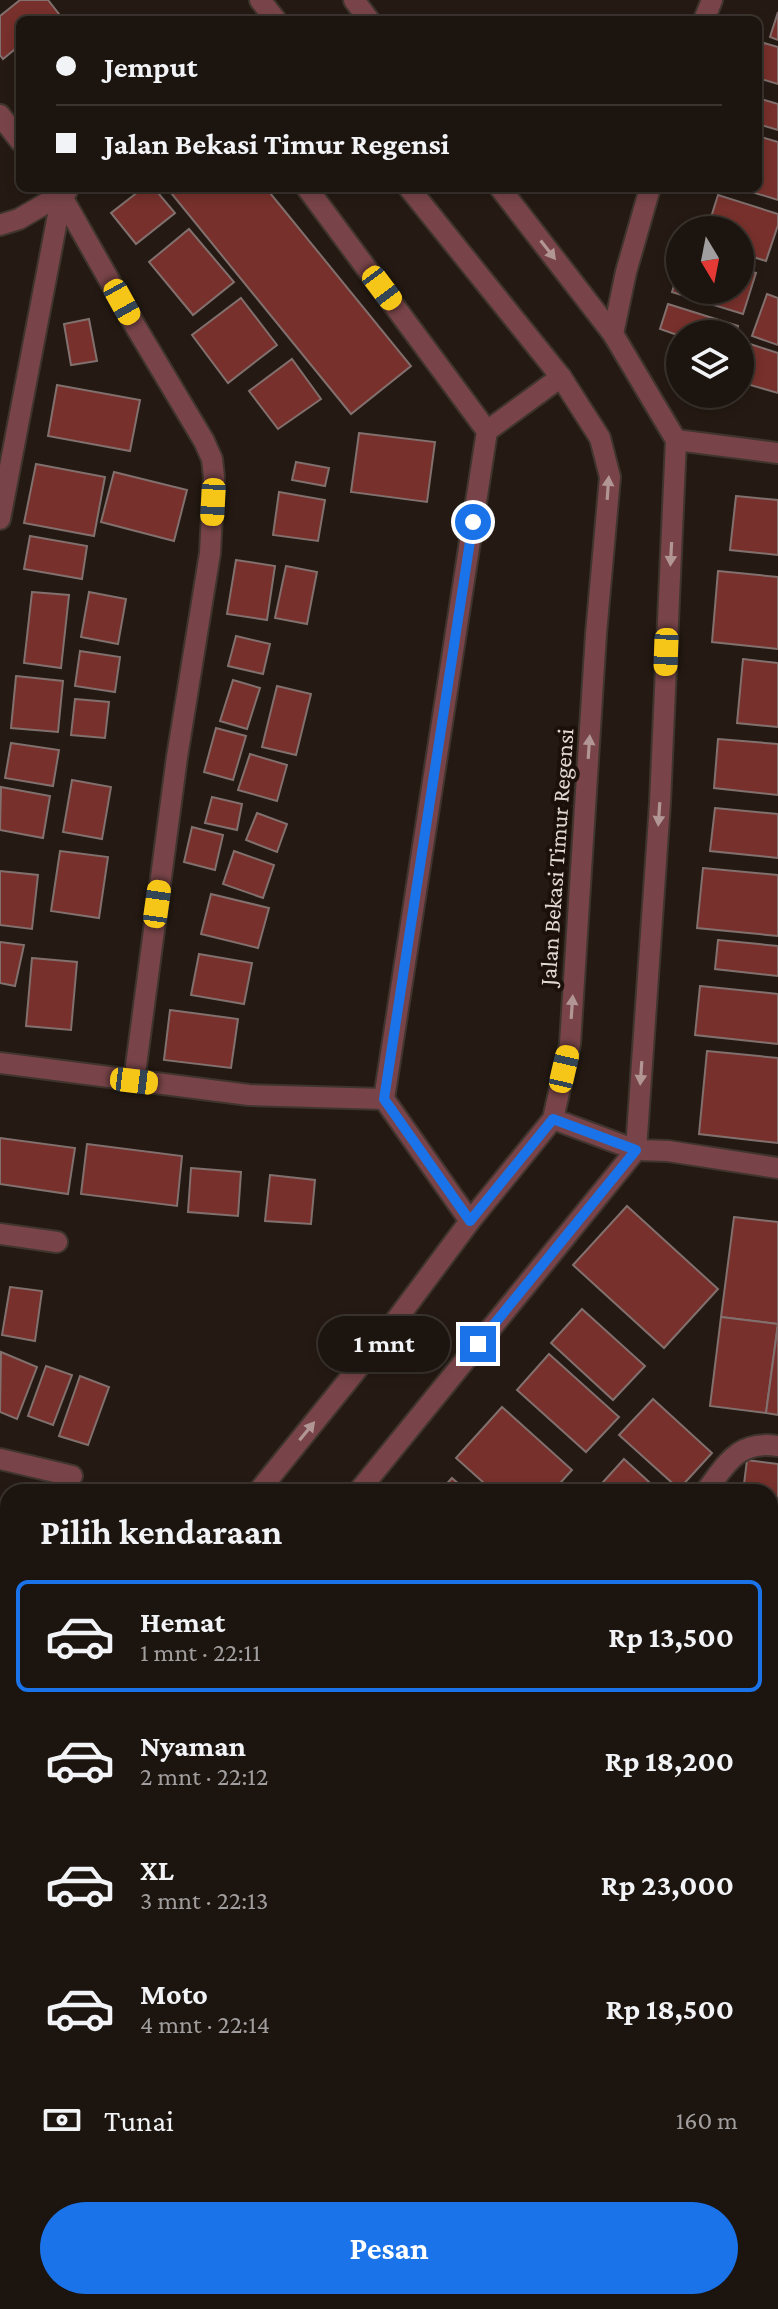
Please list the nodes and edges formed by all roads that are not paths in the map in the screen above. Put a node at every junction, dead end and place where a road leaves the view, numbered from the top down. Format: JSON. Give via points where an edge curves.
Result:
{"nodes":[{"id":1,"x":0,"y":115,"type":"edge"},
{"id":2,"x":16,"y":136,"type":"edge"},
{"id":3,"x":60,"y":192,"type":"edge"},
{"id":4,"x":63,"y":192,"type":"edge"},
{"id":5,"x":64,"y":192,"type":"edge"},
{"id":6,"x":310,"y":192,"type":"edge"},
{"id":7,"x":412,"y":192,"type":"edge"},
{"id":8,"x":503,"y":192,"type":"edge"},
{"id":9,"x":649,"y":192,"type":"edge"},
{"id":10,"x":0,"y":225,"type":"edge"},
{"id":11,"x":613,"y":334,"type":"junction"},
{"id":12,"x":561,"y":377,"type":"junction"},
{"id":13,"x":487,"y":431,"type":"junction"},
{"id":14,"x":676,"y":440,"type":"junction"},
{"id":15,"x":778,"y":453,"type":"edge"},
{"id":16,"x":0,"y":519,"type":"edge"},
{"id":17,"x":0,"y":1063,"type":"edge"},
{"id":18,"x":134,"y":1081,"type":"junction"},
{"id":19,"x":384,"y":1099,"type":"junction"},
{"id":20,"x":553,"y":1119,"type":"junction"},
{"id":21,"x":636,"y":1150,"type":"junction"},
{"id":22,"x":778,"y":1168,"type":"edge"},
{"id":23,"x":470,"y":1221,"type":"junction"},
{"id":24,"x":0,"y":1234,"type":"edge"},
{"id":25,"x":57,"y":1242,"type":"dead end"},
{"id":26,"x":778,"y":1446,"type":"edge"},
{"id":27,"x":0,"y":1459,"type":"edge"},
{"id":28,"x":72,"y":1476,"type":"dead end"},
{"id":29,"x":264,"y":1484,"type":"edge"},
{"id":30,"x":365,"y":1484,"type":"edge"},
{"id":31,"x":711,"y":1484,"type":"edge"}],
"edges":[{"from":1,"to":2,"type":"street"},
{"from":3,"to":10,"type":"street"},
{"from":4,"to":16,"type":"street"},
{"from":5,"to":18,"type":"street","via":[[204,441],[214,477],[210,553]]},
{"from":6,"to":13,"type":"street"},
{"from":7,"to":12,"type":"street","name":"Jalan Bekasi Timur Regensi"},
{"from":8,"to":11,"type":"street","one_way":true},
{"from":9,"to":11,"type":"street"},
{"from":11,"to":14,"type":"street"},
{"from":12,"to":13,"type":"street"},
{"from":20,"to":12,"type":"street","name":"Jalan Bekasi Timur Regensi","one_way":true,"via":[[570,1044],[610,477],[600,438]]},
{"from":13,"to":19,"type":"street"},
{"from":14,"to":15,"type":"street"},
{"from":14,"to":21,"type":"street","one_way":true,"via":[[660,803]]},
{"from":17,"to":18,"type":"street"},
{"from":18,"to":19,"type":"street","via":[[249,1095]]},
{"from":19,"to":23,"type":"street"},
{"from":20,"to":21,"type":"street"},
{"from":20,"to":23,"type":"street","name":"Jalan Bekasi Timur Regensi"},
{"from":21,"to":22,"type":"street"},
{"from":21,"to":30,"type":"street"},
{"from":29,"to":23,"type":"street","name":"Jalan Bekasi Timur Regensi","one_way":true},
{"from":24,"to":25,"type":"street"},
{"from":26,"to":31,"type":"street","via":[[747,1447]]},
{"from":27,"to":28,"type":"street"}]}
